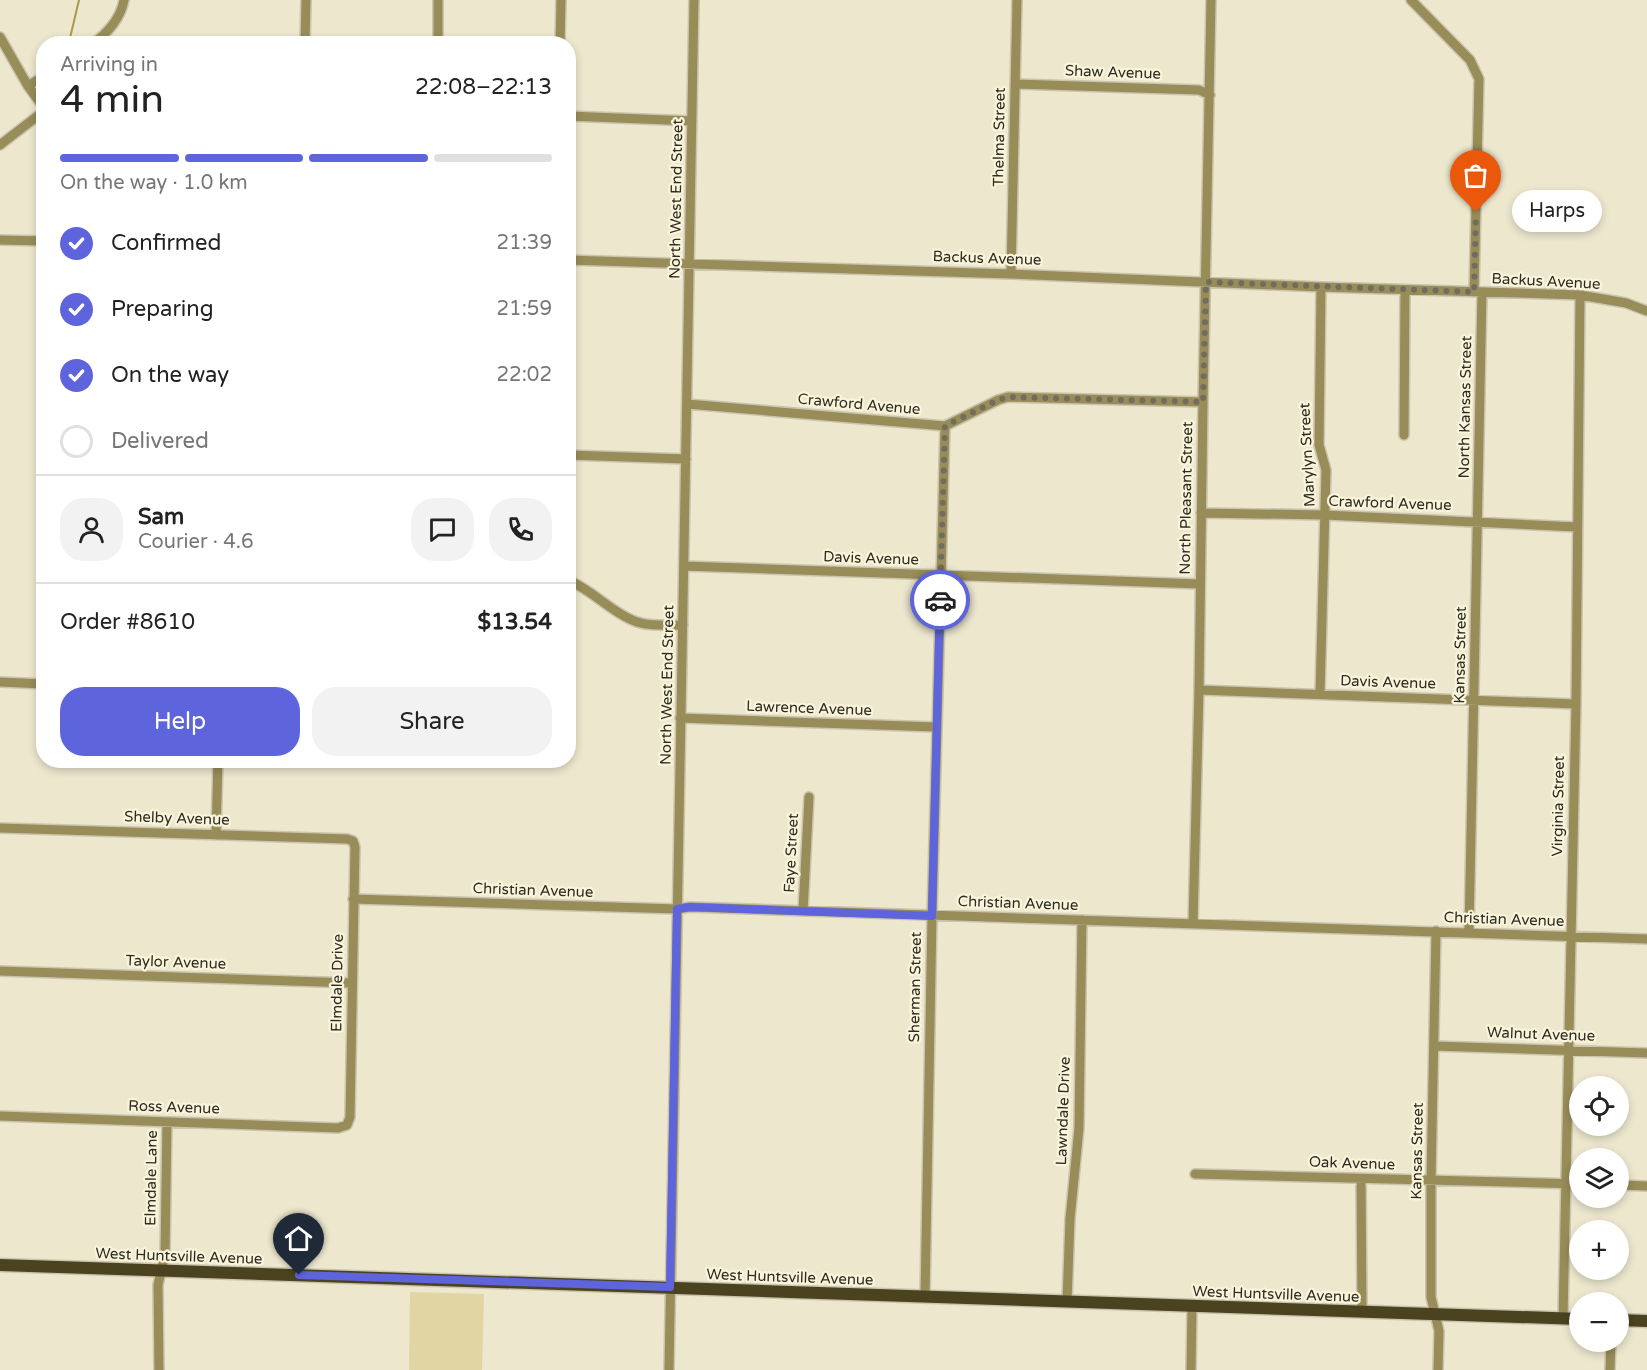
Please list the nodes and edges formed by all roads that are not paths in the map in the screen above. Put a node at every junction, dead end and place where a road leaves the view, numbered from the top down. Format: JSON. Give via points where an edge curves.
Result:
{"nodes":[{"id":1,"x":124,"y":0,"type":"edge"},
{"id":2,"x":306,"y":0,"type":"edge"},
{"id":3,"x":438,"y":0,"type":"edge"},
{"id":4,"x":561,"y":0,"type":"edge"},
{"id":5,"x":694,"y":0,"type":"edge"},
{"id":6,"x":1017,"y":0,"type":"edge"},
{"id":7,"x":1211,"y":0,"type":"edge"},
{"id":8,"x":1412,"y":0,"type":"edge"},
{"id":9,"x":0,"y":36,"type":"edge"},
{"id":10,"x":102,"y":36,"type":"edge"},
{"id":11,"x":305,"y":36,"type":"edge"},
{"id":12,"x":438,"y":36,"type":"edge"},
{"id":13,"x":560,"y":36,"type":"edge"},
{"id":14,"x":36,"y":81,"type":"edge"},
{"id":15,"x":1015,"y":84,"type":"junction"},
{"id":16,"x":28,"y":86,"type":"junction"},
{"id":17,"x":1210,"y":95,"type":"junction"},
{"id":18,"x":36,"y":98,"type":"edge"},
{"id":19,"x":576,"y":116,"type":"edge"},
{"id":20,"x":36,"y":117,"type":"edge"},
{"id":21,"x":692,"y":121,"type":"junction"},
{"id":22,"x":0,"y":146,"type":"edge"},
{"id":23,"x":0,"y":240,"type":"edge"},
{"id":24,"x":36,"y":241,"type":"edge"},
{"id":25,"x":576,"y":260,"type":"edge"},
{"id":26,"x":689,"y":264,"type":"junction"},
{"id":27,"x":1011,"y":274,"type":"junction"},
{"id":28,"x":1206,"y":282,"type":"junction"},
{"id":29,"x":1321,"y":287,"type":"junction"},
{"id":30,"x":1405,"y":290,"type":"junction"},
{"id":31,"x":1478,"y":292,"type":"junction"},
{"id":32,"x":1580,"y":295,"type":"junction"},
{"id":33,"x":1647,"y":311,"type":"edge"},
{"id":34,"x":1203,"y":402,"type":"junction"},
{"id":35,"x":687,"y":404,"type":"junction"},
{"id":36,"x":945,"y":426,"type":"junction"},
{"id":37,"x":1404,"y":435,"type":"dead end"},
{"id":38,"x":576,"y":455,"type":"edge"},
{"id":39,"x":686,"y":459,"type":"junction"},
{"id":40,"x":1201,"y":513,"type":"junction"},
{"id":41,"x":1325,"y":515,"type":"junction"},
{"id":42,"x":1477,"y":522,"type":"junction"},
{"id":43,"x":1577,"y":527,"type":"junction"},
{"id":44,"x":684,"y":566,"type":"junction"},
{"id":45,"x":940,"y":575,"type":"junction"},
{"id":46,"x":576,"y":583,"type":"edge"},
{"id":47,"x":1200,"y":584,"type":"junction"},
{"id":48,"x":683,"y":625,"type":"junction"},
{"id":49,"x":0,"y":682,"type":"edge"},
{"id":50,"x":36,"y":684,"type":"edge"},
{"id":51,"x":1199,"y":690,"type":"junction"},
{"id":52,"x":1320,"y":694,"type":"junction"},
{"id":53,"x":1473,"y":700,"type":"junction"},
{"id":54,"x":1576,"y":704,"type":"junction"},
{"id":55,"x":681,"y":718,"type":"junction"},
{"id":56,"x":936,"y":727,"type":"junction"},
{"id":57,"x":218,"y":768,"type":"edge"},
{"id":58,"x":809,"y":797,"type":"dead end"},
{"id":59,"x":0,"y":828,"type":"edge"},
{"id":60,"x":216,"y":835,"type":"junction"},
{"id":61,"x":353,"y":841,"type":"joint"},
{"id":62,"x":353,"y":899,"type":"junction"},
{"id":63,"x":677,"y":909,"type":"junction"},
{"id":64,"x":802,"y":911,"type":"junction"},
{"id":65,"x":932,"y":916,"type":"junction"},
{"id":66,"x":1082,"y":920,"type":"junction"},
{"id":67,"x":1193,"y":924,"type":"junction"},
{"id":68,"x":1436,"y":932,"type":"junction"},
{"id":69,"x":1469,"y":932,"type":"junction"},
{"id":70,"x":1570,"y":936,"type":"junction"},
{"id":71,"x":1647,"y":939,"type":"edge"},
{"id":72,"x":0,"y":971,"type":"edge"},
{"id":73,"x":352,"y":983,"type":"junction"},
{"id":74,"x":1434,"y":1046,"type":"junction"},
{"id":75,"x":1568,"y":1050,"type":"junction"},
{"id":76,"x":1647,"y":1053,"type":"edge"},
{"id":77,"x":0,"y":1116,"type":"edge"},
{"id":78,"x":167,"y":1122,"type":"junction"},
{"id":79,"x":347,"y":1125,"type":"joint"},
{"id":80,"x":1195,"y":1174,"type":"dead end"},
{"id":81,"x":1361,"y":1179,"type":"junction"},
{"id":82,"x":1431,"y":1180,"type":"junction"},
{"id":83,"x":1565,"y":1184,"type":"junction"},
{"id":84,"x":1569,"y":1184,"type":"edge"},
{"id":85,"x":1629,"y":1185,"type":"edge"},
{"id":86,"x":1647,"y":1186,"type":"edge"},
{"id":87,"x":0,"y":1265,"type":"edge"},
{"id":88,"x":161,"y":1270,"type":"junction"},
{"id":89,"x":670,"y":1287,"type":"junction"},
{"id":90,"x":925,"y":1297,"type":"junction"},
{"id":91,"x":1067,"y":1302,"type":"junction"},
{"id":92,"x":1192,"y":1307,"type":"junction"},
{"id":93,"x":1362,"y":1312,"type":"junction"},
{"id":94,"x":1435,"y":1314,"type":"junction"},
{"id":95,"x":1563,"y":1318,"type":"junction"},
{"id":96,"x":1569,"y":1318,"type":"edge"},
{"id":97,"x":1629,"y":1320,"type":"edge"},
{"id":98,"x":1647,"y":1321,"type":"edge"},
{"id":99,"x":1611,"y":1352,"type":"edge"},
{"id":100,"x":159,"y":1370,"type":"edge"},
{"id":101,"x":669,"y":1370,"type":"edge"},
{"id":102,"x":1191,"y":1370,"type":"edge"},
{"id":103,"x":1438,"y":1370,"type":"edge"},
{"id":104,"x":1610,"y":1370,"type":"edge"}],
"edges":[{"from":1,"to":10,"type":"street","via":[[117,18]]},
{"from":2,"to":11,"type":"street"},
{"from":3,"to":12,"type":"street"},
{"from":4,"to":13,"type":"street"},
{"from":5,"to":21,"type":"street","name":"North West End Street"},
{"from":6,"to":15,"type":"street","name":"Thelma Street"},
{"from":7,"to":17,"type":"street","name":"North Pleasant Street"},
{"from":8,"to":31,"type":"street","via":[[1470,60],[1479,79]]},
{"from":9,"to":16,"type":"street"},
{"from":14,"to":16,"type":"street"},
{"from":15,"to":17,"type":"street","name":"Shaw Avenue","via":[[1199,90]]},
{"from":15,"to":27,"type":"street","name":"Thelma Street"},
{"from":16,"to":18,"type":"street"},
{"from":17,"to":28,"type":"street","name":"North Pleasant Street"},
{"from":19,"to":21,"type":"street"},
{"from":20,"to":22,"type":"street"},
{"from":21,"to":26,"type":"street","name":"North West End Street"},
{"from":23,"to":24,"type":"street"},
{"from":25,"to":26,"type":"street","name":"Backus Avenue"},
{"from":26,"to":27,"type":"street","name":"Backus Avenue"},
{"from":26,"to":35,"type":"street","name":"North West End Street"},
{"from":27,"to":28,"type":"street","name":"Backus Avenue"},
{"from":28,"to":29,"type":"street","name":"Backus Avenue"},
{"from":28,"to":34,"type":"street","name":"North Pleasant Street"},
{"from":29,"to":30,"type":"street","name":"Backus Avenue"},
{"from":29,"to":41,"type":"street","name":"Marylyn Street","via":[[1318,445],[1326,470]]},
{"from":30,"to":31,"type":"street","name":"Backus Avenue"},
{"from":30,"to":37,"type":"street"},
{"from":31,"to":32,"type":"street","name":"Backus Avenue"},
{"from":31,"to":42,"type":"street","name":"North Kansas Street"},
{"from":32,"to":33,"type":"street","name":"Backus Avenue"},
{"from":32,"to":43,"type":"street","name":"Virginia Street"},
{"from":34,"to":36,"type":"street","via":[[1008,397]]},
{"from":34,"to":40,"type":"street","name":"North Pleasant Street"},
{"from":35,"to":36,"type":"street","name":"Crawford Avenue"},
{"from":35,"to":39,"type":"street","name":"North West End Street"},
{"from":36,"to":45,"type":"street","name":"Sherman Street"},
{"from":38,"to":39,"type":"street"},
{"from":39,"to":44,"type":"street","name":"North West End Street"},
{"from":40,"to":41,"type":"street","name":"Crawford Avenue"},
{"from":40,"to":47,"type":"street","name":"North Pleasant Street"},
{"from":41,"to":42,"type":"street","name":"Crawford Avenue"},
{"from":41,"to":52,"type":"street","name":"Marylyn Street"},
{"from":42,"to":43,"type":"street","name":"Crawford Avenue"},
{"from":42,"to":53,"type":"street","name":"Kansas Street"},
{"from":43,"to":54,"type":"street","name":"Virginia Street"},
{"from":44,"to":45,"type":"street","name":"Davis Avenue"},
{"from":44,"to":48,"type":"street","name":"North West End Street"},
{"from":45,"to":47,"type":"street","name":"Davis Avenue"},
{"from":45,"to":56,"type":"street","name":"Sherman Street"},
{"from":46,"to":48,"type":"street","via":[[633,621]]},
{"from":47,"to":51,"type":"street","name":"North Pleasant Street"},
{"from":48,"to":55,"type":"street","name":"North West End Street"},
{"from":49,"to":50,"type":"street"},
{"from":51,"to":52,"type":"street","name":"Davis Avenue"},
{"from":51,"to":67,"type":"street","name":"North Pleasant Street"},
{"from":52,"to":53,"type":"street","name":"Davis Avenue"},
{"from":53,"to":54,"type":"street","name":"Davis Avenue"},
{"from":53,"to":69,"type":"street","name":"Kansas Street"},
{"from":54,"to":70,"type":"street","name":"Virginia Street"},
{"from":55,"to":56,"type":"street","name":"Lawrence Avenue"},
{"from":55,"to":63,"type":"street","name":"North West End Street"},
{"from":56,"to":65,"type":"street","name":"Sherman Street"},
{"from":57,"to":60,"type":"street"},
{"from":58,"to":64,"type":"street","name":"Faye Street"},
{"from":59,"to":60,"type":"street","name":"Shelby Avenue"},
{"from":60,"to":61,"type":"street","name":"Shelby Avenue"},
{"from":61,"to":62,"type":"street","name":"Elmdale Drive"},
{"from":62,"to":63,"type":"street","name":"Christian Avenue"},
{"from":62,"to":73,"type":"street","name":"Elmdale Drive"},
{"from":63,"to":64,"type":"street","name":"Christian Avenue"},
{"from":63,"to":89,"type":"street","name":"North West End Street"},
{"from":64,"to":65,"type":"street","name":"Christian Avenue"},
{"from":65,"to":66,"type":"street","name":"Christian Avenue"},
{"from":65,"to":90,"type":"street","name":"Sherman Street"},
{"from":66,"to":67,"type":"street","name":"Christian Avenue"},
{"from":66,"to":91,"type":"street","name":"Lawndale Drive","via":[[1079,1128]]},
{"from":67,"to":68,"type":"street","name":"Christian Avenue"},
{"from":68,"to":69,"type":"street","name":"Christian Avenue"},
{"from":68,"to":74,"type":"street","name":"Kansas Street"},
{"from":69,"to":70,"type":"street","name":"Christian Avenue"},
{"from":70,"to":71,"type":"street","name":"Christian Avenue"},
{"from":70,"to":75,"type":"street","name":"Virginia Street"},
{"from":72,"to":73,"type":"street","name":"Taylor Avenue"},
{"from":73,"to":79,"type":"street","name":"Elmdale Drive"},
{"from":74,"to":75,"type":"street","name":"Walnut Avenue"},
{"from":74,"to":82,"type":"street","name":"Kansas Street"},
{"from":75,"to":76,"type":"street","name":"Walnut Avenue"},
{"from":75,"to":83,"type":"street","name":"Virginia Street"},
{"from":77,"to":78,"type":"street","name":"Ross Avenue"},
{"from":78,"to":79,"type":"street","name":"Ross Avenue","via":[[338,1128]]},
{"from":78,"to":88,"type":"street","name":"Elmdale Lane","via":[[165,1254]]},
{"from":80,"to":81,"type":"street","name":"Oak Avenue"},
{"from":81,"to":82,"type":"street","name":"Oak Avenue"},
{"from":81,"to":93,"type":"street"},
{"from":82,"to":83,"type":"street","name":"Oak Avenue"},
{"from":82,"to":94,"type":"street","name":"Kansas Street","via":[[1431,1297]]},
{"from":83,"to":84,"type":"street","name":"Oak Avenue"},
{"from":83,"to":95,"type":"street","name":"Virginia Street"},
{"from":85,"to":86,"type":"street"},
{"from":87,"to":88,"type":"main road","name":"West Huntsville Avenue"},
{"from":88,"to":89,"type":"main road","name":"West Huntsville Avenue"},
{"from":88,"to":100,"type":"street","name":"Elmdale Lane"},
{"from":89,"to":90,"type":"main road","name":"West Huntsville Avenue"},
{"from":89,"to":101,"type":"street","name":"North West End Street"},
{"from":90,"to":91,"type":"main road","name":"West Huntsville Avenue"},
{"from":91,"to":92,"type":"main road","name":"West Huntsville Avenue"},
{"from":92,"to":93,"type":"main road","name":"West Huntsville Avenue"},
{"from":92,"to":102,"type":"street"},
{"from":93,"to":94,"type":"main road","name":"West Huntsville Avenue"},
{"from":94,"to":95,"type":"main road","name":"West Huntsville Avenue"},
{"from":94,"to":103,"type":"street","name":"Kansas Street","via":[[1439,1332]]},
{"from":95,"to":96,"type":"main road","name":"West Huntsville Avenue"},
{"from":97,"to":98,"type":"main road"},
{"from":99,"to":104,"type":"street"}]}
